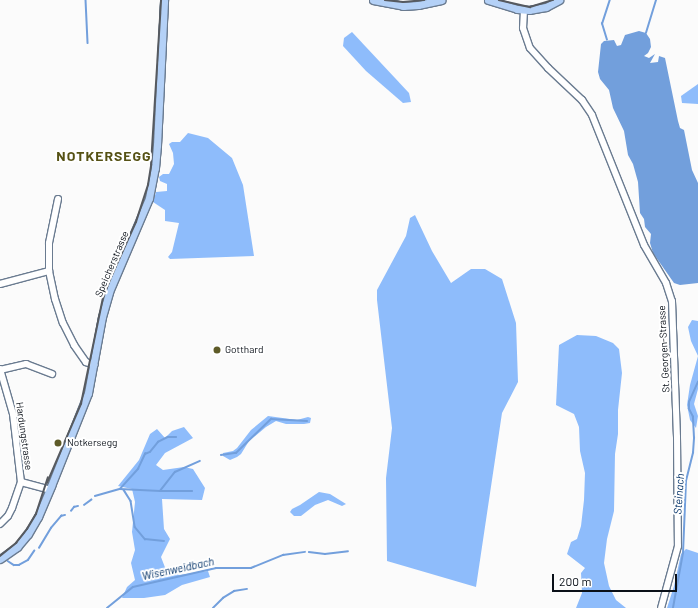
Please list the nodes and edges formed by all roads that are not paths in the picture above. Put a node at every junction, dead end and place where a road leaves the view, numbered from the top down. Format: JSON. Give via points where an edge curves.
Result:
{"nodes":[{"id":1,"x":164,"y":0,"type":"edge"},
{"id":2,"x":373,"y":0,"type":"edge"},
{"id":3,"x":441,"y":0,"type":"edge"},
{"id":4,"x":488,"y":0,"type":"edge"},
{"id":5,"x":559,"y":0,"type":"edge"},
{"id":6,"x":524,"y":10,"type":"junction"},
{"id":7,"x":58,"y":199,"type":"dead end"},
{"id":8,"x":49,"y":271,"type":"junction"},
{"id":9,"x":0,"y":284,"type":"edge"},
{"id":10,"x":94,"y":365,"type":"junction"},
{"id":11,"x":0,"y":370,"type":"edge"},
{"id":12,"x":52,"y":374,"type":"dead end"},
{"id":13,"x":21,"y":482,"type":"junction"},
{"id":14,"x":50,"y":490,"type":"junction"},
{"id":15,"x":0,"y":524,"type":"edge"},
{"id":16,"x":0,"y":559,"type":"edge"},
{"id":17,"x":661,"y":608,"type":"edge"}],
"edges":[{"from":1,"to":10,"type":"main road","name":"Speicherstrasse","via":[[157,144],[152,185],[140,223],[109,292]]},
{"from":2,"to":3,"type":"main road","via":[[403,6]]},
{"from":4,"to":6,"type":"main road"},
{"from":5,"to":6,"type":"main road","via":[[541,9]]},
{"from":6,"to":17,"type":"street","name":"St. Georgen-Strasse","via":[[523,28],[530,48],[582,100],[592,115],[640,234],[667,285],[672,301],[678,546]]},
{"from":7,"to":8,"type":"street","via":[[49,242]]},
{"from":8,"to":9,"type":"street"},
{"from":8,"to":10,"type":"street","via":[[63,323],[83,357]]},
{"from":10,"to":14,"type":"main road","name":"Speicherstrasse","via":[[83,408]]},
{"from":11,"to":12,"type":"street","name":"Hardungstrasse","via":[[26,364]]},
{"from":11,"to":13,"type":"street","name":"Hardungstrasse","via":[[13,414]]},
{"from":13,"to":14,"type":"street","name":"Hardungstrasse"},
{"from":13,"to":15,"type":"street","name":"Hardungstrasse","via":[[8,516]]},
{"from":14,"to":16,"type":"main road","name":"Speicherstrasse","via":[[28,534],[17,547]]}]}
